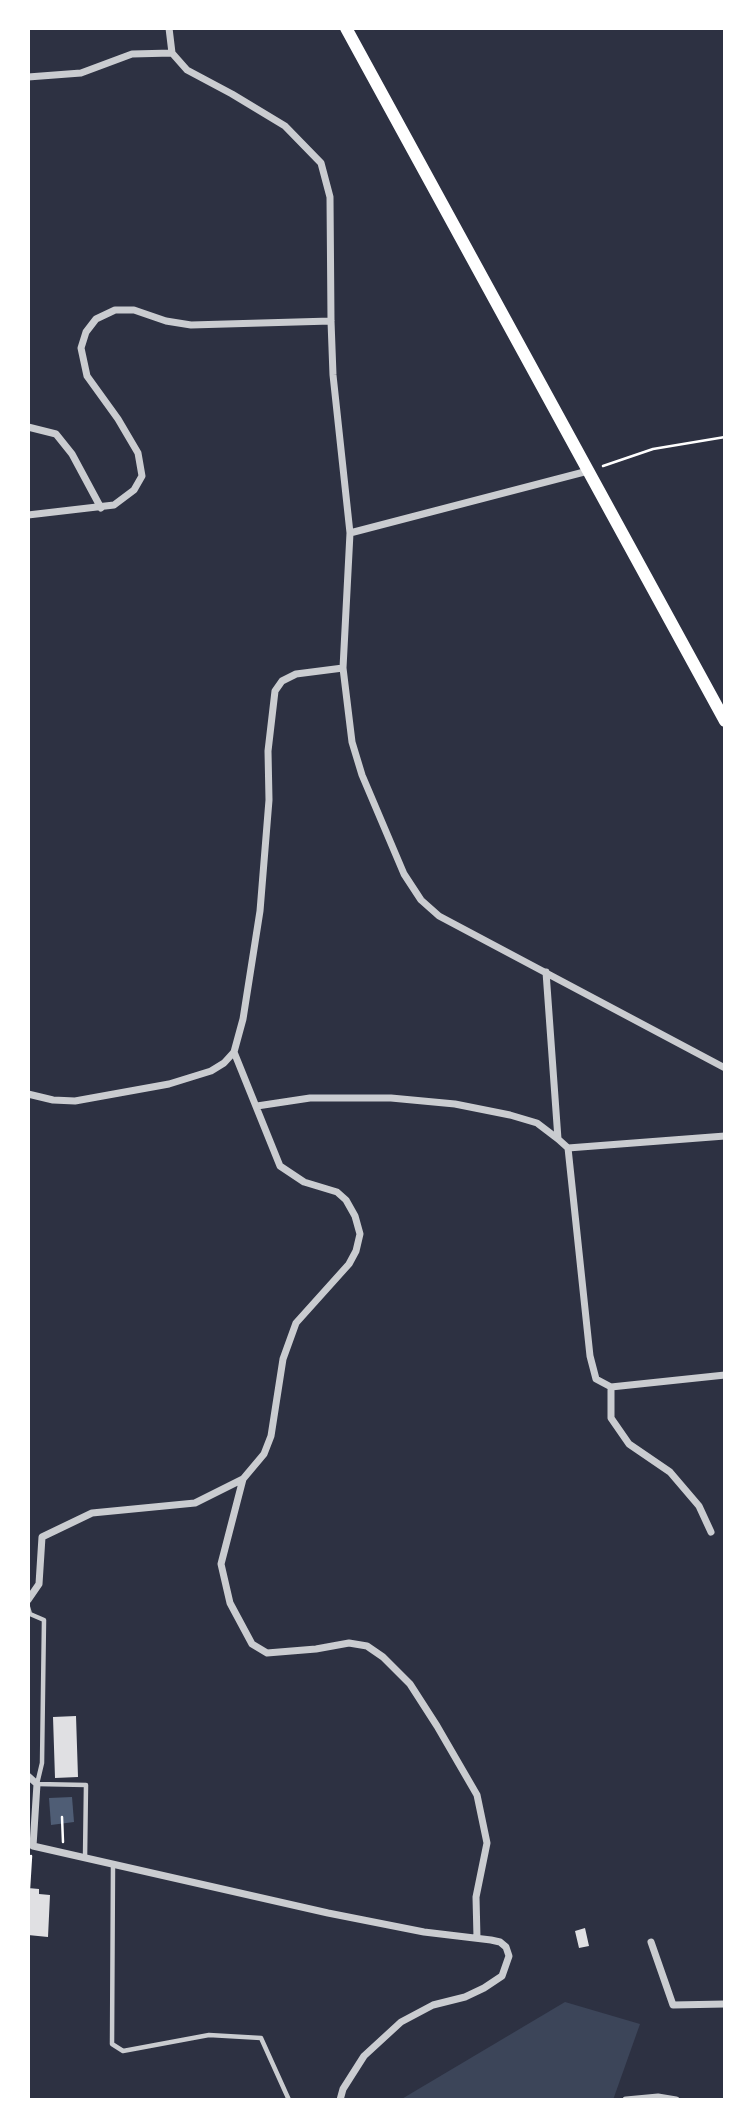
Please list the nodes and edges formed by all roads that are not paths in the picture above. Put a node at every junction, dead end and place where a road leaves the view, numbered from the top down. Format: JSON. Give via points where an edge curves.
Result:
{"nodes":[{"id":1,"x":169,"y":28,"type":"edge"},
{"id":2,"x":346,"y":28,"type":"edge"},
{"id":3,"x":172,"y":53,"type":"junction"},
{"id":4,"x":28,"y":77,"type":"edge"},
{"id":5,"x":331,"y":321,"type":"junction"},
{"id":6,"x":28,"y":427,"type":"edge"},
{"id":7,"x":588,"y":471,"type":"junction"},
{"id":8,"x":101,"y":508,"type":"junction"},
{"id":9,"x":28,"y":515,"type":"edge"},
{"id":10,"x":350,"y":533,"type":"junction"},
{"id":11,"x":343,"y":668,"type":"junction"},
{"id":12,"x":725,"y":721,"type":"edge"},
{"id":13,"x":545,"y":972,"type":"junction"},
{"id":14,"x":234,"y":1052,"type":"junction"},
{"id":15,"x":725,"y":1068,"type":"edge"},
{"id":16,"x":28,"y":1094,"type":"edge"},
{"id":17,"x":257,"y":1105,"type":"junction"},
{"id":18,"x":725,"y":1136,"type":"edge"},
{"id":19,"x":558,"y":1139,"type":"junction"},
{"id":20,"x":568,"y":1148,"type":"junction"},
{"id":21,"x":725,"y":1375,"type":"edge"},
{"id":22,"x":611,"y":1387,"type":"junction"},
{"id":23,"x":243,"y":1479,"type":"junction"},
{"id":24,"x":711,"y":1532,"type":"dead end"},
{"id":25,"x":28,"y":1600,"type":"edge"},
{"id":26,"x":28,"y":1607,"type":"edge"},
{"id":27,"x":28,"y":1776,"type":"edge"},
{"id":28,"x":37,"y":1784,"type":"junction"},
{"id":29,"x":31,"y":1846,"type":"edge"},
{"id":30,"x":85,"y":1858,"type":"junction"},
{"id":31,"x":113,"y":1864,"type":"junction"},
{"id":32,"x":477,"y":1938,"type":"junction"},
{"id":33,"x":651,"y":1942,"type":"dead end"},
{"id":34,"x":725,"y":2004,"type":"edge"},
{"id":35,"x":289,"y":2100,"type":"edge"},
{"id":36,"x":340,"y":2100,"type":"edge"},
{"id":37,"x":626,"y":2100,"type":"edge"},
{"id":38,"x":676,"y":2100,"type":"edge"}],
"edges":[{"from":1,"to":3,"type":"street"},
{"from":2,"to":7,"type":"main road"},
{"from":3,"to":4,"type":"street","via":[[132,54],[81,73]]},
{"from":3,"to":5,"type":"street","via":[[187,70],[285,126],[321,163],[330,197]]},
{"from":5,"to":8,"type":"street","via":[[191,325],[134,310],[115,310],[96,319],[80,348],[87,376],[138,453],[142,476],[134,491]]},
{"from":5,"to":10,"type":"street"},
{"from":6,"to":8,"type":"street","via":[[56,435],[72,454]]},
{"from":7,"to":10,"type":"street"},
{"from":7,"to":12,"type":"main road"},
{"from":8,"to":9,"type":"street"},
{"from":10,"to":11,"type":"street"},
{"from":11,"to":13,"type":"street","via":[[352,742],[362,775],[404,874],[421,900],[439,916]]},
{"from":11,"to":14,"type":"street","via":[[296,674],[275,691],[260,911]]},
{"from":13,"to":15,"type":"street"},
{"from":13,"to":19,"type":"street"},
{"from":14,"to":16,"type":"street","via":[[211,1071],[169,1084],[75,1101]]},
{"from":14,"to":17,"type":"street"},
{"from":17,"to":19,"type":"street","via":[[310,1098],[455,1104],[537,1123]]},
{"from":17,"to":23,"type":"street","via":[[280,1166],[304,1182],[337,1192],[355,1216],[360,1234],[349,1264],[296,1323],[283,1359],[271,1436],[264,1454]]},
{"from":18,"to":20,"type":"street"},
{"from":19,"to":20,"type":"street"},
{"from":20,"to":22,"type":"street","via":[[590,1356],[596,1379]]},
{"from":21,"to":22,"type":"street"},
{"from":22,"to":24,"type":"street","via":[[611,1418],[629,1444],[670,1472],[699,1506]]},
{"from":23,"to":25,"type":"street","via":[[195,1503],[92,1513],[42,1537],[39,1584]]},
{"from":23,"to":32,"type":"street","via":[[221,1564],[236,1614],[251,1644],[267,1653],[349,1643],[367,1646],[410,1684],[477,1795],[487,1843],[477,1898]]},
{"from":26,"to":28,"type":"lane","via":[[30,1614],[44,1620],[42,1763]]},
{"from":27,"to":28,"type":"street"},
{"from":28,"to":29,"type":"street"},
{"from":28,"to":30,"type":"lane","via":[[86,1785]]},
{"from":29,"to":30,"type":"street"},
{"from":30,"to":31,"type":"street"},
{"from":31,"to":32,"type":"street","via":[[327,1913]]},
{"from":31,"to":35,"type":"lane","via":[[112,2044],[123,2051],[209,2035],[261,2038]]},
{"from":32,"to":36,"type":"street","via":[[506,1947],[509,1956],[502,1976],[465,1997],[401,2022],[364,2056]]},
{"from":33,"to":34,"type":"street","via":[[673,2005]]},
{"from":37,"to":38,"type":"street"}]}
